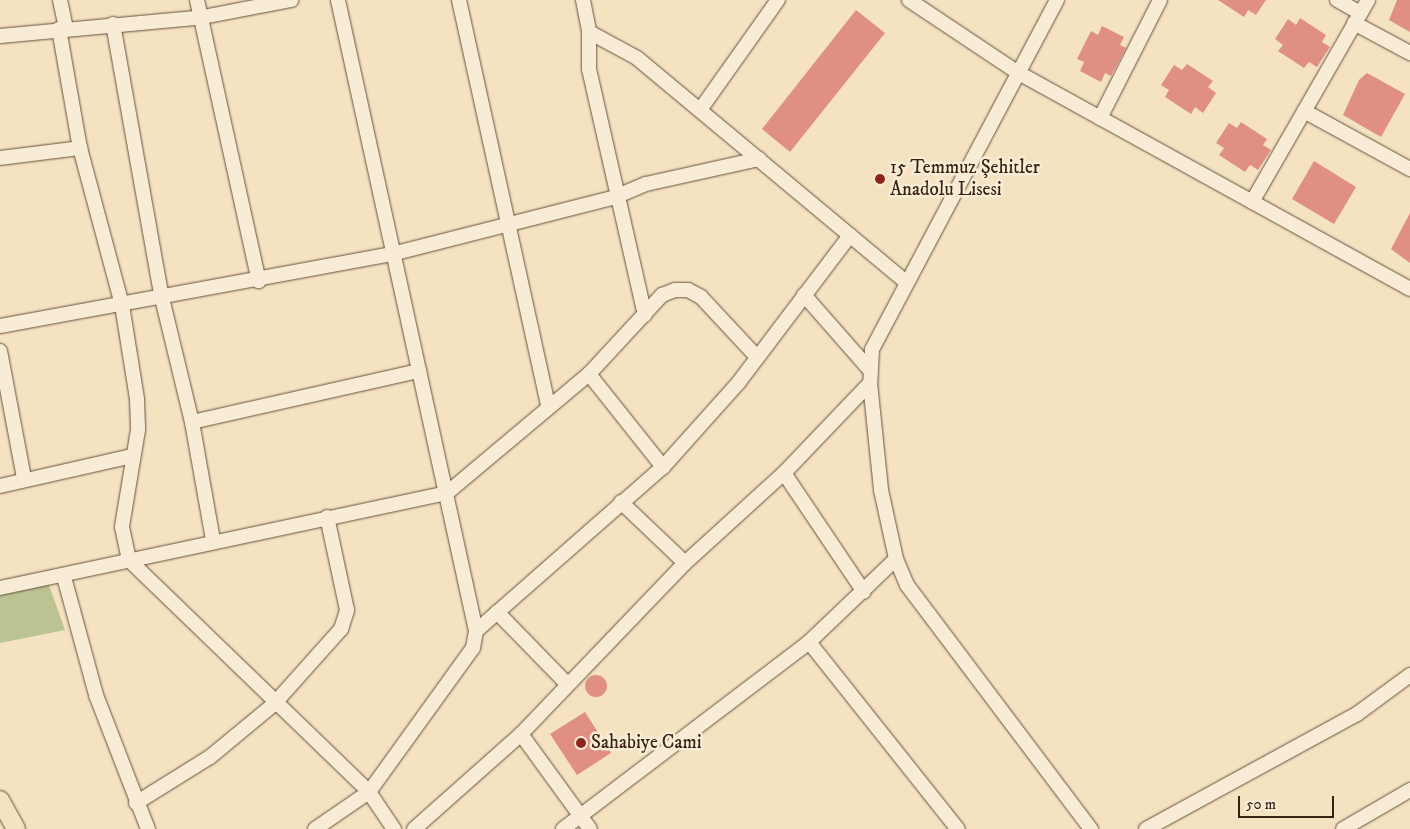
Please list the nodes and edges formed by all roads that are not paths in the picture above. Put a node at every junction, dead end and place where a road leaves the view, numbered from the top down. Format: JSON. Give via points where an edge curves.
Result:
{"nodes":[{"id":1,"x":60,"y":0,"type":"edge"},
{"id":2,"x":197,"y":0,"type":"edge"},
{"id":3,"x":338,"y":0,"type":"edge"},
{"id":4,"x":459,"y":0,"type":"edge"},
{"id":5,"x":583,"y":0,"type":"edge"},
{"id":6,"x":778,"y":0,"type":"edge"},
{"id":7,"x":909,"y":0,"type":"edge"},
{"id":8,"x":1057,"y":0,"type":"edge"},
{"id":9,"x":1160,"y":0,"type":"edge"},
{"id":10,"x":1337,"y":0,"type":"edge"},
{"id":11,"x":1368,"y":0,"type":"edge"},
{"id":12,"x":285,"y":1,"type":"edge"},
{"id":13,"x":203,"y":17,"type":"junction"},
{"id":14,"x":1357,"y":18,"type":"junction"},
{"id":15,"x":113,"y":24,"type":"junction"},
{"id":16,"x":62,"y":29,"type":"junction"},
{"id":17,"x":589,"y":32,"type":"junction"},
{"id":18,"x":0,"y":36,"type":"edge"},
{"id":19,"x":1410,"y":53,"type":"edge"},
{"id":20,"x":1017,"y":72,"type":"junction"},
{"id":21,"x":700,"y":110,"type":"junction"},
{"id":22,"x":1304,"y":112,"type":"junction"},
{"id":23,"x":1100,"y":118,"type":"junction"},
{"id":24,"x":80,"y":148,"type":"junction"},
{"id":25,"x":0,"y":158,"type":"edge"},
{"id":26,"x":759,"y":160,"type":"junction"},
{"id":27,"x":1410,"y":169,"type":"edge"},
{"id":28,"x":615,"y":197,"type":"junction"},
{"id":29,"x":1252,"y":202,"type":"junction"},
{"id":30,"x":507,"y":226,"type":"junction"},
{"id":31,"x":850,"y":235,"type":"junction"},
{"id":32,"x":392,"y":254,"type":"junction"},
{"id":33,"x":259,"y":281,"type":"junction"},
{"id":34,"x":907,"y":283,"type":"junction"},
{"id":35,"x":1410,"y":289,"type":"edge"},
{"id":36,"x":161,"y":294,"type":"junction"},
{"id":37,"x":804,"y":295,"type":"junction"},
{"id":38,"x":122,"y":306,"type":"junction"},
{"id":39,"x":645,"y":315,"type":"junction"},
{"id":40,"x":0,"y":326,"type":"edge"},
{"id":41,"x":0,"y":352,"type":"edge"},
{"id":42,"x":756,"y":357,"type":"junction"},
{"id":43,"x":869,"y":368,"type":"junction"},
{"id":44,"x":419,"y":371,"type":"junction"},
{"id":45,"x":589,"y":374,"type":"junction"},
{"id":46,"x":870,"y":383,"type":"junction"},
{"id":47,"x":548,"y":406,"type":"junction"},
{"id":48,"x":192,"y":422,"type":"junction"},
{"id":49,"x":132,"y":456,"type":"junction"},
{"id":50,"x":663,"y":467,"type":"junction"},
{"id":51,"x":784,"y":473,"type":"junction"},
{"id":52,"x":24,"y":478,"type":"junction"},
{"id":53,"x":0,"y":486,"type":"edge"},
{"id":54,"x":447,"y":493,"type":"junction"},
{"id":55,"x":621,"y":502,"type":"junction"},
{"id":56,"x":327,"y":517,"type":"junction"},
{"id":57,"x":213,"y":540,"type":"junction"},
{"id":58,"x":128,"y":560,"type":"junction"},
{"id":59,"x":896,"y":560,"type":"junction"},
{"id":60,"x":685,"y":563,"type":"junction"},
{"id":61,"x":64,"y":577,"type":"junction"},
{"id":62,"x":0,"y":588,"type":"edge"},
{"id":63,"x":864,"y":592,"type":"junction"},
{"id":64,"x":497,"y":612,"type":"junction"},
{"id":65,"x":476,"y":631,"type":"junction"},
{"id":66,"x":810,"y":642,"type":"junction"},
{"id":67,"x":1410,"y":675,"type":"edge"},
{"id":68,"x":566,"y":683,"type":"junction"},
{"id":69,"x":274,"y":704,"type":"junction"},
{"id":70,"x":521,"y":734,"type":"junction"},
{"id":71,"x":1410,"y":790,"type":"edge"},
{"id":72,"x":369,"y":792,"type":"junction"},
{"id":73,"x":0,"y":800,"type":"edge"},
{"id":74,"x":136,"y":803,"type":"junction"},
{"id":75,"x":581,"y":816,"type":"junction"},
{"id":76,"x":16,"y":829,"type":"edge"},
{"id":77,"x":148,"y":829,"type":"edge"},
{"id":78,"x":315,"y":829,"type":"edge"},
{"id":79,"x":394,"y":829,"type":"edge"},
{"id":80,"x":414,"y":829,"type":"edge"},
{"id":81,"x":563,"y":829,"type":"edge"},
{"id":82,"x":590,"y":829,"type":"edge"},
{"id":83,"x":958,"y":829,"type":"edge"},
{"id":84,"x":1091,"y":829,"type":"edge"},
{"id":85,"x":1146,"y":829,"type":"edge"},
{"id":86,"x":1343,"y":829,"type":"edge"}],
"edges":[{"from":1,"to":16,"type":"street"},
{"from":2,"to":13,"type":"street"},
{"from":3,"to":32,"type":"street"},
{"from":4,"to":30,"type":"street"},
{"from":5,"to":17,"type":"street"},
{"from":6,"to":21,"type":"street"},
{"from":7,"to":20,"type":"street"},
{"from":8,"to":20,"type":"street"},
{"from":9,"to":23,"type":"street"},
{"from":10,"to":14,"type":"street"},
{"from":11,"to":14,"type":"street"},
{"from":12,"to":13,"type":"street"},
{"from":13,"to":15,"type":"street"},
{"from":13,"to":33,"type":"street"},
{"from":14,"to":19,"type":"street"},
{"from":14,"to":22,"type":"street"},
{"from":15,"to":16,"type":"street"},
{"from":15,"to":36,"type":"street"},
{"from":16,"to":18,"type":"street"},
{"from":16,"to":24,"type":"street"},
{"from":17,"to":21,"type":"street","via":[[637,58]]},
{"from":17,"to":28,"type":"street","via":[[589,69]]},
{"from":20,"to":23,"type":"street"},
{"from":20,"to":34,"type":"street"},
{"from":21,"to":26,"type":"street"},
{"from":22,"to":27,"type":"street"},
{"from":22,"to":29,"type":"street"},
{"from":23,"to":29,"type":"street"},
{"from":24,"to":25,"type":"street"},
{"from":24,"to":38,"type":"street"},
{"from":26,"to":28,"type":"street","via":[[646,184]]},
{"from":26,"to":31,"type":"street"},
{"from":28,"to":30,"type":"street"},
{"from":28,"to":39,"type":"street"},
{"from":29,"to":35,"type":"street"},
{"from":30,"to":32,"type":"street"},
{"from":30,"to":47,"type":"street"},
{"from":31,"to":34,"type":"street"},
{"from":31,"to":37,"type":"street"},
{"from":32,"to":33,"type":"street"},
{"from":32,"to":44,"type":"street"},
{"from":33,"to":36,"type":"street"},
{"from":34,"to":43,"type":"street","via":[[872,350]]},
{"from":36,"to":38,"type":"street"},
{"from":36,"to":48,"type":"street"},
{"from":37,"to":42,"type":"street"},
{"from":37,"to":43,"type":"street"},
{"from":38,"to":40,"type":"street"},
{"from":38,"to":49,"type":"street","via":[[137,399],[138,430]]},
{"from":39,"to":42,"type":"street","via":[[662,295],[688,290],[701,297]]},
{"from":39,"to":45,"type":"street"},
{"from":41,"to":52,"type":"street"},
{"from":42,"to":50,"type":"street"},
{"from":43,"to":46,"type":"street"},
{"from":44,"to":48,"type":"street"},
{"from":44,"to":54,"type":"street"},
{"from":45,"to":47,"type":"street"},
{"from":45,"to":50,"type":"street"},
{"from":46,"to":51,"type":"street"},
{"from":46,"to":59,"type":"street","via":[[880,490]]},
{"from":47,"to":54,"type":"street"},
{"from":48,"to":57,"type":"street"},
{"from":49,"to":52,"type":"street"},
{"from":49,"to":58,"type":"street","via":[[122,527]]},
{"from":50,"to":55,"type":"street"},
{"from":51,"to":60,"type":"street"},
{"from":51,"to":63,"type":"street"},
{"from":52,"to":53,"type":"street"},
{"from":54,"to":56,"type":"street"},
{"from":54,"to":65,"type":"street"},
{"from":55,"to":60,"type":"street"},
{"from":55,"to":64,"type":"street"},
{"from":56,"to":57,"type":"street"},
{"from":56,"to":69,"type":"street","via":[[346,610],[341,629]]},
{"from":57,"to":58,"type":"street"},
{"from":58,"to":61,"type":"street"},
{"from":58,"to":69,"type":"street"},
{"from":59,"to":63,"type":"street"},
{"from":59,"to":84,"type":"street","via":[[907,585]]},
{"from":60,"to":68,"type":"street"},
{"from":61,"to":62,"type":"street"},
{"from":61,"to":74,"type":"street","via":[[96,695]]},
{"from":63,"to":66,"type":"street"},
{"from":64,"to":65,"type":"street"},
{"from":64,"to":68,"type":"street"},
{"from":65,"to":72,"type":"street","via":[[472,648]]},
{"from":66,"to":75,"type":"street"},
{"from":66,"to":83,"type":"street"},
{"from":67,"to":85,"type":"street","via":[[1357,714]]},
{"from":68,"to":70,"type":"street"},
{"from":69,"to":72,"type":"street"},
{"from":69,"to":74,"type":"street","via":[[210,757]]},
{"from":70,"to":75,"type":"street"},
{"from":70,"to":80,"type":"street"},
{"from":71,"to":86,"type":"street"},
{"from":72,"to":78,"type":"street"},
{"from":72,"to":79,"type":"street"},
{"from":73,"to":76,"type":"main road"},
{"from":74,"to":77,"type":"street"},
{"from":75,"to":81,"type":"street"},
{"from":75,"to":82,"type":"street"}]}
